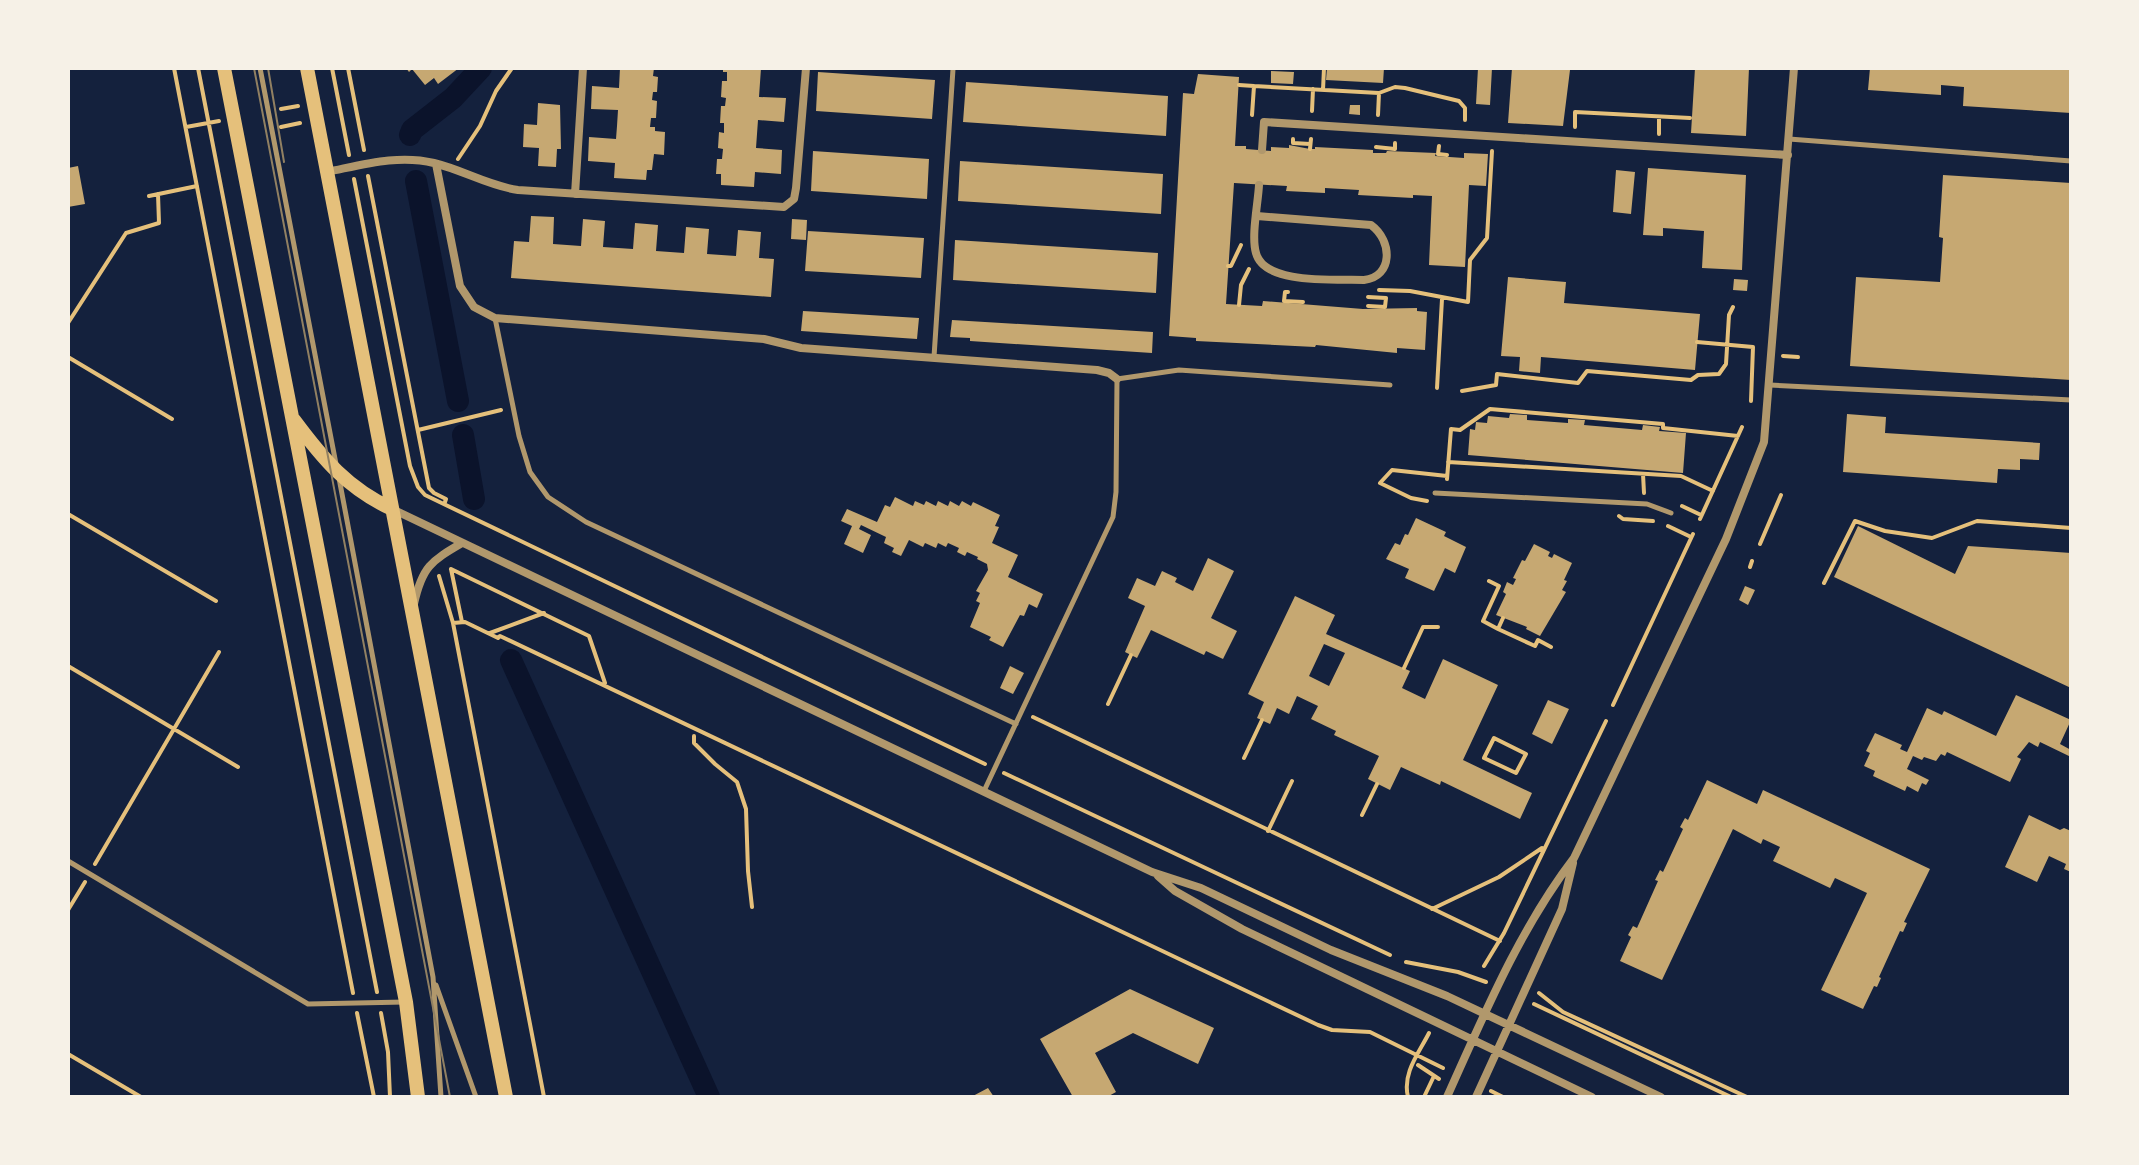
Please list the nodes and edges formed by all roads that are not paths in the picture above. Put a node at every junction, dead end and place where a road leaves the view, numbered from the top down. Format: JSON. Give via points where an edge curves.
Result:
{"nodes":[{"id":1,"x":224,"y":68,"type":"edge"},
{"id":2,"x":260,"y":68,"type":"edge"},
{"id":3,"x":307,"y":68,"type":"edge"},
{"id":4,"x":583,"y":68,"type":"edge"},
{"id":5,"x":806,"y":68,"type":"edge"},
{"id":6,"x":1794,"y":68,"type":"edge"},
{"id":7,"x":953,"y":69,"type":"edge"},
{"id":8,"x":1789,"y":139,"type":"junction"},
{"id":9,"x":1262,"y":150,"type":"dead end"},
{"id":10,"x":1788,"y":155,"type":"junction"},
{"id":11,"x":2071,"y":161,"type":"edge"},
{"id":12,"x":436,"y":164,"type":"junction"},
{"id":13,"x":327,"y":172,"type":"junction"},
{"id":14,"x":1259,"y":185,"type":"dead end"},
{"id":15,"x":575,"y":194,"type":"junction"},
{"id":16,"x":1257,"y":216,"type":"junction"},
{"id":17,"x":495,"y":318,"type":"junction"},
{"id":18,"x":934,"y":357,"type":"junction"},
{"id":19,"x":1117,"y":379,"type":"junction"},
{"id":20,"x":1390,"y":385,"type":"dead end"},
{"id":21,"x":1770,"y":385,"type":"junction"},
{"id":22,"x":2071,"y":400,"type":"edge"},
{"id":23,"x":291,"y":416,"type":"junction"},
{"id":24,"x":338,"y":474,"type":"junction"},
{"id":25,"x":1435,"y":493,"type":"dead end"},
{"id":26,"x":392,"y":509,"type":"junction"},
{"id":27,"x":1671,"y":513,"type":"dead end"},
{"id":28,"x":462,"y":543,"type":"junction"},
{"id":29,"x":412,"y":612,"type":"junction"},
{"id":30,"x":1016,"y":724,"type":"junction"},
{"id":31,"x":984,"y":792,"type":"junction"},
{"id":32,"x":1574,"y":858,"type":"junction"},
{"id":33,"x":68,"y":861,"type":"edge"},
{"id":34,"x":1152,"y":872,"type":"junction"},
{"id":35,"x":433,"y":977,"type":"junction"},
{"id":36,"x":406,"y":1002,"type":"junction"},
{"id":37,"x":1485,"y":1014,"type":"junction"},
{"id":38,"x":1509,"y":1025,"type":"junction"},
{"id":39,"x":1473,"y":1040,"type":"junction"},
{"id":40,"x":1497,"y":1052,"type":"junction"},
{"id":41,"x":418,"y":1097,"type":"edge"},
{"id":42,"x":441,"y":1097,"type":"edge"},
{"id":43,"x":476,"y":1097,"type":"edge"},
{"id":44,"x":506,"y":1097,"type":"edge"},
{"id":45,"x":1447,"y":1097,"type":"edge"},
{"id":46,"x":1476,"y":1097,"type":"edge"},
{"id":47,"x":1592,"y":1097,"type":"edge"},
{"id":48,"x":1661,"y":1097,"type":"edge"}],
"edges":[{"from":1,"to":23,"type":"main road"},
{"from":2,"to":24,"type":"lane"},
{"from":3,"to":13,"type":"main road"},
{"from":4,"to":15,"type":"street"},
{"from":5,"to":15,"type":"street","via":[[790,205]]},
{"from":6,"to":8,"type":"street"},
{"from":7,"to":18,"type":"lane"},
{"from":8,"to":10,"type":"street"},
{"from":8,"to":11,"type":"lane"},
{"from":9,"to":10,"type":"street","via":[[1264,122]]},
{"from":10,"to":21,"type":"street"},
{"from":12,"to":13,"type":"street","via":[[399,159]]},
{"from":12,"to":15,"type":"street","via":[[510,189]]},
{"from":12,"to":17,"type":"street","via":[[460,286],[474,307]]},
{"from":13,"to":26,"type":"main road"},
{"from":14,"to":16,"type":"street"},
{"from":16,"to":16,"type":"street","via":[[1256,253],[1275,274],[1371,280],[1382,269],[1387,245],[1371,225]]},
{"from":17,"to":18,"type":"street"},
{"from":17,"to":30,"type":"lane","via":[[530,472],[548,497],[572,515]]},
{"from":18,"to":19,"type":"street","via":[[1097,370]]},
{"from":19,"to":20,"type":"lane","via":[[1179,370]]},
{"from":19,"to":30,"type":"lane","via":[[1113,517]]},
{"from":21,"to":22,"type":"lane"},
{"from":21,"to":32,"type":"street","via":[[1764,442],[1726,539]]},
{"from":23,"to":24,"type":"main road"},
{"from":23,"to":36,"type":"main road"},
{"from":24,"to":26,"type":"main road"},
{"from":24,"to":35,"type":"lane"},
{"from":25,"to":27,"type":"lane","via":[[1647,504]]},
{"from":26,"to":28,"type":"street"},
{"from":26,"to":29,"type":"main road"},
{"from":28,"to":29,"type":"street","via":[[426,567]]},
{"from":28,"to":31,"type":"street"},
{"from":29,"to":44,"type":"main road"},
{"from":30,"to":31,"type":"lane"},
{"from":31,"to":34,"type":"street"},
{"from":32,"to":37,"type":"street","via":[[1547,893]]},
{"from":32,"to":38,"type":"street","via":[[1562,909]]},
{"from":33,"to":36,"type":"lane","via":[[308,1004]]},
{"from":34,"to":37,"type":"street","via":[[1201,888]]},
{"from":34,"to":39,"type":"street","via":[[1242,929]]},
{"from":35,"to":42,"type":"lane"},
{"from":35,"to":43,"type":"lane"},
{"from":36,"to":41,"type":"main road"},
{"from":37,"to":38,"type":"street"},
{"from":37,"to":39,"type":"street"},
{"from":38,"to":40,"type":"street"},
{"from":38,"to":48,"type":"street"},
{"from":39,"to":40,"type":"street"},
{"from":39,"to":45,"type":"street"},
{"from":40,"to":46,"type":"street"},
{"from":40,"to":47,"type":"street"}]}
